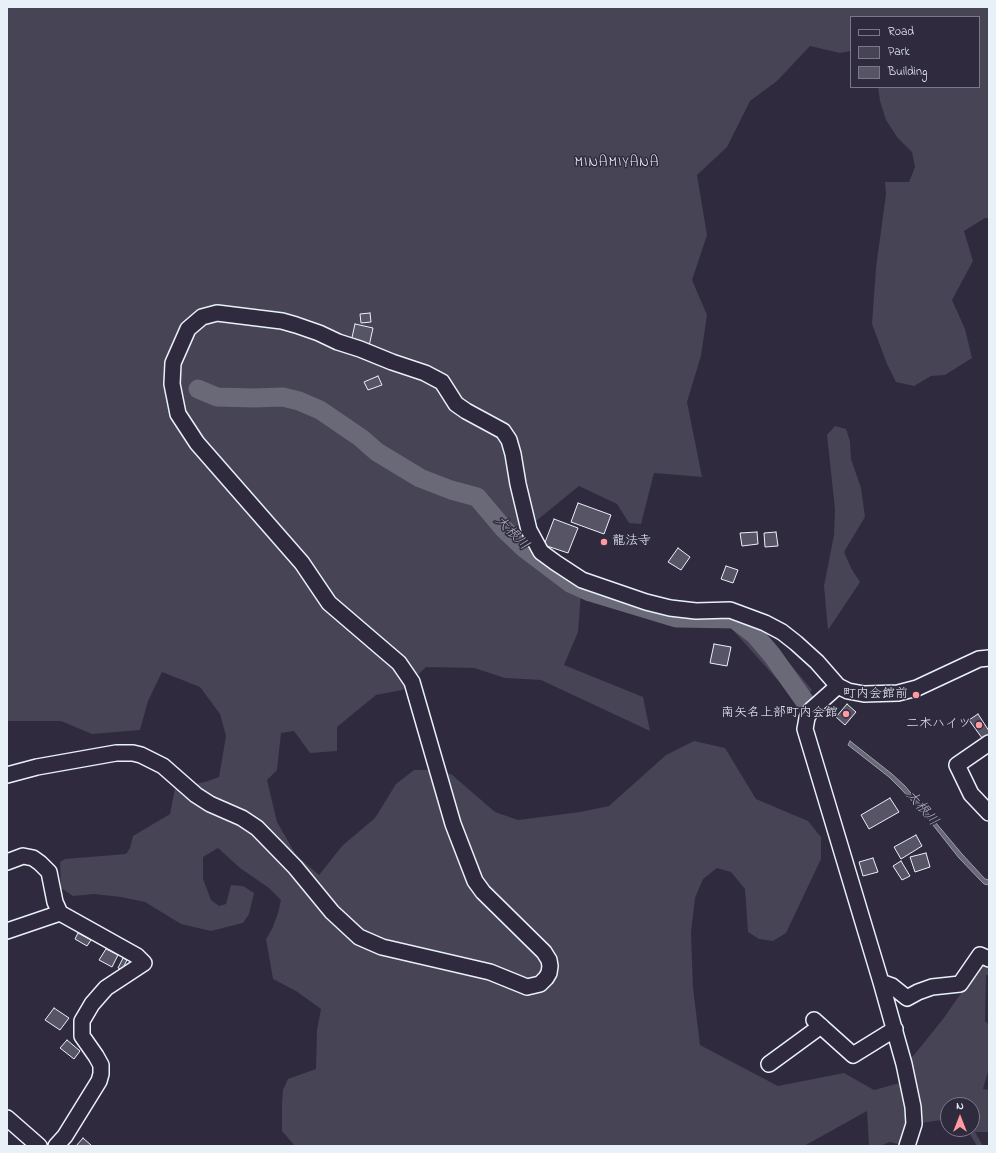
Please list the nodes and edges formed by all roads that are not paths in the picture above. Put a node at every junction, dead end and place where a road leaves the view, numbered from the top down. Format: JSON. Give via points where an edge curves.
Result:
{"nodes":[{"id":1,"x":989,"y":658,"type":"edge"},
{"id":2,"x":838,"y":686,"type":"junction"},
{"id":3,"x":989,"y":743,"type":"edge"},
{"id":4,"x":7,"y":775,"type":"edge"},
{"id":5,"x":989,"y":813,"type":"edge"},
{"id":6,"x":7,"y":862,"type":"edge"},
{"id":7,"x":60,"y":913,"type":"junction"},
{"id":8,"x":7,"y":931,"type":"edge"},
{"id":9,"x":989,"y":959,"type":"edge"},
{"id":10,"x":881,"y":982,"type":"junction"},
{"id":11,"x":895,"y":1029,"type":"junction"},
{"id":12,"x":769,"y":1064,"type":"dead end"},
{"id":13,"x":7,"y":1118,"type":"edge"},
{"id":14,"x":39,"y":1146,"type":"edge"},
{"id":15,"x":56,"y":1146,"type":"edge"},
{"id":16,"x":907,"y":1146,"type":"edge"}],
"edges":[{"from":1,"to":2,"type":"street","via":[[979,659],[917,688],[898,693],[864,694]]},
{"from":2,"to":4,"type":"street","via":[[796,643],[765,623],[730,610],[696,611],[646,602],[582,580],[541,552],[529,530],[509,440],[503,431],[456,404],[442,382],[425,373],[296,325],[217,313],[202,317],[188,328],[173,363],[172,384],[178,414],[197,443],[302,563],[329,603],[399,663],[412,682],[453,824],[475,881],[544,952],[549,960],[549,973],[540,984],[527,987],[490,972],[382,947],[360,937],[332,912],[257,828],[242,818],[210,804],[163,766],[141,755],[116,753]]},
{"from":2,"to":10,"type":"street","via":[[811,710],[805,729]]},
{"from":3,"to":5,"type":"street","via":[[957,765],[971,794]]},
{"from":6,"to":7,"type":"street","via":[[23,856],[40,863],[49,872]]},
{"from":7,"to":8,"type":"street"},
{"from":7,"to":15,"type":"street","via":[[137,956],[144,963],[106,988],[82,1021],[82,1036],[101,1065],[101,1074],[65,1136]]},
{"from":9,"to":10,"type":"street","via":[[980,954],[960,984],[932,987],[907,998],[892,986]]},
{"from":10,"to":11,"type":"street"},
{"from":11,"to":12,"type":"street","via":[[853,1055],[817,1023]]},
{"from":11,"to":16,"type":"street","via":[[914,1124]]},
{"from":13,"to":14,"type":"street"}]}
